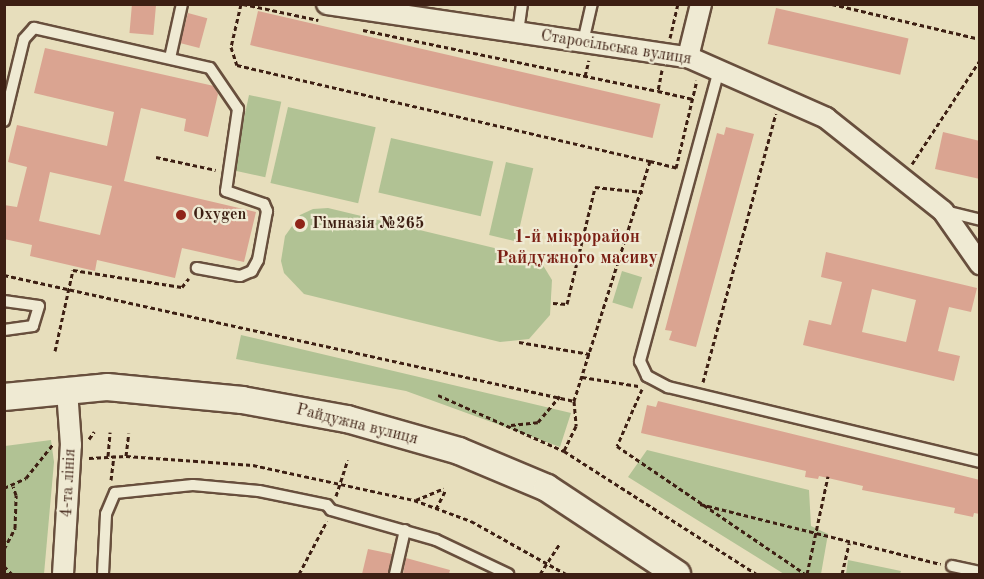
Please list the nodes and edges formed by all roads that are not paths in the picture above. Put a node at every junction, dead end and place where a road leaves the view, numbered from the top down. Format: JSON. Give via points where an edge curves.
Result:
{"nodes":[{"id":1,"x":182,"y":4,"type":"edge"},
{"id":2,"x":522,"y":4,"type":"edge"},
{"id":3,"x":592,"y":4,"type":"edge"},
{"id":4,"x":701,"y":4,"type":"edge"},
{"id":5,"x":326,"y":13,"type":"edge"},
{"id":6,"x":518,"y":32,"type":"junction"},
{"id":7,"x":582,"y":42,"type":"junction"},
{"id":8,"x":170,"y":58,"type":"junction"},
{"id":9,"x":694,"y":60,"type":"junction"},
{"id":10,"x":719,"y":70,"type":"junction"},
{"id":11,"x":4,"y":121,"type":"edge"},
{"id":12,"x":943,"y":211,"type":"junction"},
{"id":13,"x":980,"y":220,"type":"edge"},
{"id":14,"x":980,"y":264,"type":"edge"},
{"id":15,"x":197,"y":268,"type":"road end"},
{"id":16,"x":4,"y":301,"type":"edge"},
{"id":17,"x":4,"y":330,"type":"edge"},
{"id":18,"x":68,"y":391,"type":"junction"},
{"id":19,"x":4,"y":397,"type":"edge"},
{"id":20,"x":980,"y":462,"type":"edge"},
{"id":21,"x":405,"y":530,"type":"junction"},
{"id":22,"x":952,"y":566,"type":"road end"},
{"id":23,"x":980,"y":572,"type":"edge"},
{"id":24,"x":63,"y":574,"type":"edge"},
{"id":25,"x":103,"y":574,"type":"edge"},
{"id":26,"x":395,"y":574,"type":"edge"},
{"id":27,"x":508,"y":574,"type":"edge"},
{"id":28,"x":677,"y":574,"type":"edge"}],
"edges":[{"from":1,"to":8,"type":"lane"},
{"from":2,"to":6,"type":"lane"},
{"from":3,"to":7,"type":"lane"},
{"from":4,"to":9,"type":"street"},
{"from":5,"to":6,"type":"street","name":"Старосільська вулиця"},
{"from":6,"to":7,"type":"street","name":"Старосільська вулиця"},
{"from":7,"to":9,"type":"street","name":"Старосільська вулиця"},
{"from":8,"to":11,"type":"lane","via":[[34,28],[24,39]]},
{"from":8,"to":15,"type":"lane","via":[[210,68],[237,104],[225,186],[230,194],[266,206],[258,260],[252,271],[240,276]]},
{"from":9,"to":10,"type":"street","name":"Старосільська вулиця"},
{"from":10,"to":12,"type":"street","name":"Старосільська вулиця","via":[[826,118]]},
{"from":10,"to":20,"type":"lane","via":[[640,361],[647,376],[668,387]]},
{"from":12,"to":13,"type":"lane"},
{"from":12,"to":14,"type":"street","name":"Старосільська вулиця"},
{"from":16,"to":17,"type":"lane","via":[[39,306],[33,326]]},
{"from":18,"to":19,"type":"street","name":"Райдужна вулиця"},
{"from":18,"to":24,"type":"street","name":"4-та лінія","via":[[71,445]]},
{"from":18,"to":28,"type":"street","name":"Райдужна вулиця","via":[[107,387],[242,400],[347,420],[459,451],[547,488]]},
{"from":21,"to":25,"type":"lane","via":[[332,510],[327,505],[259,491],[193,485],[115,493],[106,514]]},
{"from":21,"to":26,"type":"lane"},
{"from":21,"to":27,"type":"lane","via":[[482,559]]},
{"from":22,"to":23,"type":"lane"}]}
